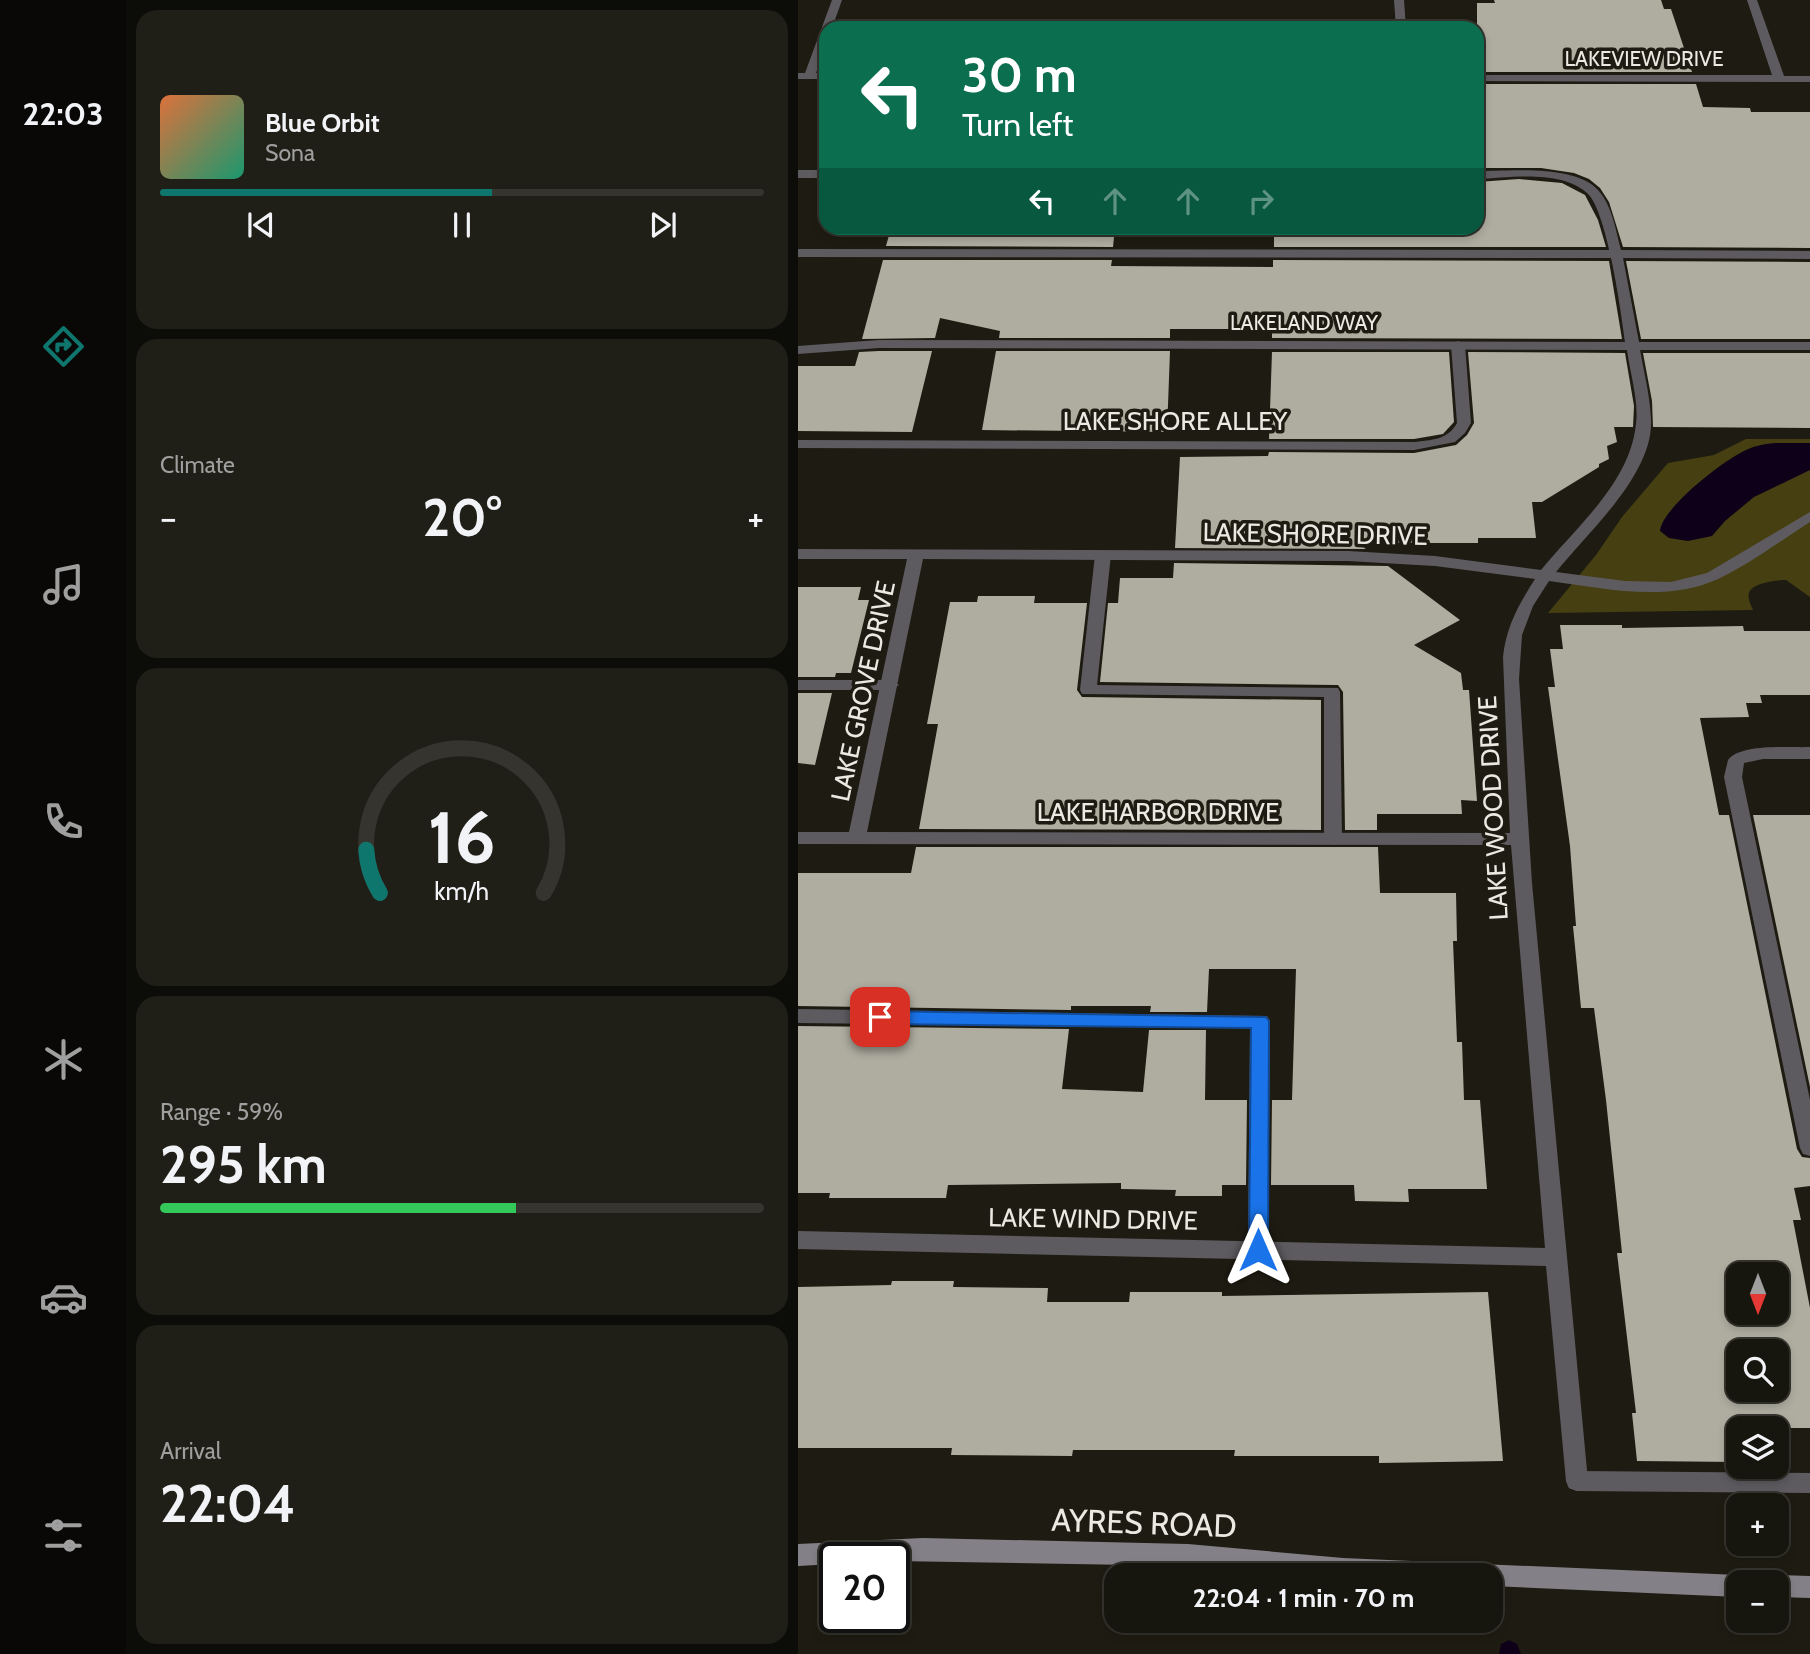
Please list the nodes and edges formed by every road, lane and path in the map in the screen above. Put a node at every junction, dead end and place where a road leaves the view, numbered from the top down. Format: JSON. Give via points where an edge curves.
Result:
{"nodes":[{"id":1,"x":837,"y":0,"type":"edge"},
{"id":2,"x":1399,"y":0,"type":"edge"},
{"id":3,"x":1752,"y":0,"type":"edge"},
{"id":4,"x":829,"y":21,"type":"edge"},
{"id":5,"x":1400,"y":21,"type":"edge"},
{"id":6,"x":819,"y":44,"type":"edge"},
{"id":7,"x":804,"y":76,"type":"edge"},
{"id":8,"x":1484,"y":78,"type":"edge"},
{"id":9,"x":1779,"y":78,"type":"junction"},
{"id":10,"x":1810,"y":79,"type":"edge"},
{"id":11,"x":798,"y":174,"type":"edge"},
{"id":12,"x":819,"y":174,"type":"edge"},
{"id":13,"x":1484,"y":175,"type":"edge"},
{"id":14,"x":798,"y":253,"type":"edge"},
{"id":15,"x":1615,"y":254,"type":"junction"},
{"id":16,"x":1810,"y":255,"type":"edge"},
{"id":17,"x":1458,"y":345,"type":"junction"},
{"id":18,"x":1631,"y":345,"type":"junction"},
{"id":19,"x":1810,"y":346,"type":"edge"},
{"id":20,"x":798,"y":350,"type":"edge"},
{"id":21,"x":798,"y":444,"type":"edge"},
{"id":22,"x":1810,"y":516,"type":"edge"},
{"id":23,"x":798,"y":554,"type":"edge"},
{"id":24,"x":916,"y":554,"type":"junction"},
{"id":25,"x":1103,"y":555,"type":"junction"},
{"id":26,"x":1545,"y":574,"type":"junction"},
{"id":27,"x":798,"y":685,"type":"edge"},
{"id":28,"x":891,"y":685,"type":"junction"},
{"id":29,"x":1810,"y":753,"type":"edge"},
{"id":30,"x":798,"y":838,"type":"edge"},
{"id":31,"x":857,"y":838,"type":"junction"},
{"id":32,"x":1334,"y":839,"type":"junction"},
{"id":33,"x":1519,"y":839,"type":"junction"},
{"id":34,"x":798,"y":1017,"type":"edge"},
{"id":35,"x":1810,"y":1148,"type":"edge"},
{"id":36,"x":798,"y":1240,"type":"edge"},
{"id":37,"x":1258,"y":1250,"type":"junction"},
{"id":38,"x":1555,"y":1257,"type":"junction"},
{"id":39,"x":1810,"y":1483,"type":"edge"},
{"id":40,"x":798,"y":1555,"type":"edge"},
{"id":41,"x":1277,"y":1563,"type":"edge"},
{"id":42,"x":1503,"y":1576,"type":"edge"},
{"id":43,"x":1726,"y":1585,"type":"edge"},
{"id":44,"x":1789,"y":1586,"type":"edge"},
{"id":45,"x":1810,"y":1587,"type":"edge"}],
"edges":[{"from":1,"to":4,"type":"street"},
{"from":2,"to":5,"type":"street"},
{"from":3,"to":9,"type":"street"},
{"from":6,"to":7,"type":"street"},
{"from":8,"to":9,"type":"street","name":"LAKEVIEW DRIVE"},
{"from":9,"to":10,"type":"street","name":"LAKEVIEW DRIVE"},
{"from":11,"to":12,"type":"street"},
{"from":13,"to":15,"type":"street","name":"LAKE WOOD DRIVE","via":[[1539,175],[1582,185],[1600,199]]},
{"from":14,"to":15,"type":"street"},
{"from":15,"to":16,"type":"street"},
{"from":15,"to":18,"type":"street","name":"LAKE WOOD DRIVE"},
{"from":17,"to":18,"type":"street","name":"LAKELAND WAY"},
{"from":17,"to":20,"type":"street","name":"LAKELAND WAY","via":[[878,344]]},
{"from":17,"to":21,"type":"street","name":"LAKE SHORE ALLEY","via":[[1464,423],[1460,433],[1435,444]]},
{"from":18,"to":19,"type":"street","name":"LAKELAND WAY"},
{"from":18,"to":26,"type":"street","name":"LAKE WOOD DRIVE","via":[[1644,421],[1640,452],[1616,489]]},
{"from":22,"to":26,"type":"street","name":"LAKE SHORE DRIVE","via":[[1734,565],[1692,584],[1625,586]]},
{"from":23,"to":24,"type":"street","name":"LAKE SHORE DRIVE"},
{"from":24,"to":25,"type":"street","name":"LAKE SHORE DRIVE"},
{"from":24,"to":28,"type":"street","name":"LAKE GROVE DRIVE"},
{"from":25,"to":26,"type":"street","name":"LAKE SHORE DRIVE","via":[[1360,556]]},
{"from":25,"to":32,"type":"street","via":[[1088,690],[1332,692]]},
{"from":26,"to":33,"type":"street","name":"LAKE WOOD DRIVE","via":[[1514,635]]},
{"from":27,"to":28,"type":"street"},
{"from":28,"to":31,"type":"street","name":"LAKE GROVE DRIVE"},
{"from":29,"to":35,"type":"street","via":[[1745,757],[1736,761],[1733,776]]},
{"from":30,"to":31,"type":"street","name":"LAKE HARBOR DRIVE"},
{"from":31,"to":32,"type":"street","name":"LAKE HARBOR DRIVE"},
{"from":32,"to":33,"type":"street","name":"LAKE HARBOR DRIVE"},
{"from":33,"to":38,"type":"street","name":"LAKE WOOD DRIVE"},
{"from":34,"to":37,"type":"street","via":[[1260,1021]]},
{"from":36,"to":37,"type":"street","name":"LAKE WIND DRIVE"},
{"from":37,"to":38,"type":"street","name":"LAKE WIND DRIVE"},
{"from":38,"to":39,"type":"street","name":"LAKE WOOD DRIVE","via":[[1577,1481]]},
{"from":40,"to":41,"type":"street","name":"AYRES ROAD","via":[[923,1549],[1188,1555]]},
{"from":42,"to":43,"type":"street","name":"AYRES ROAD"},
{"from":44,"to":45,"type":"street"}]}
